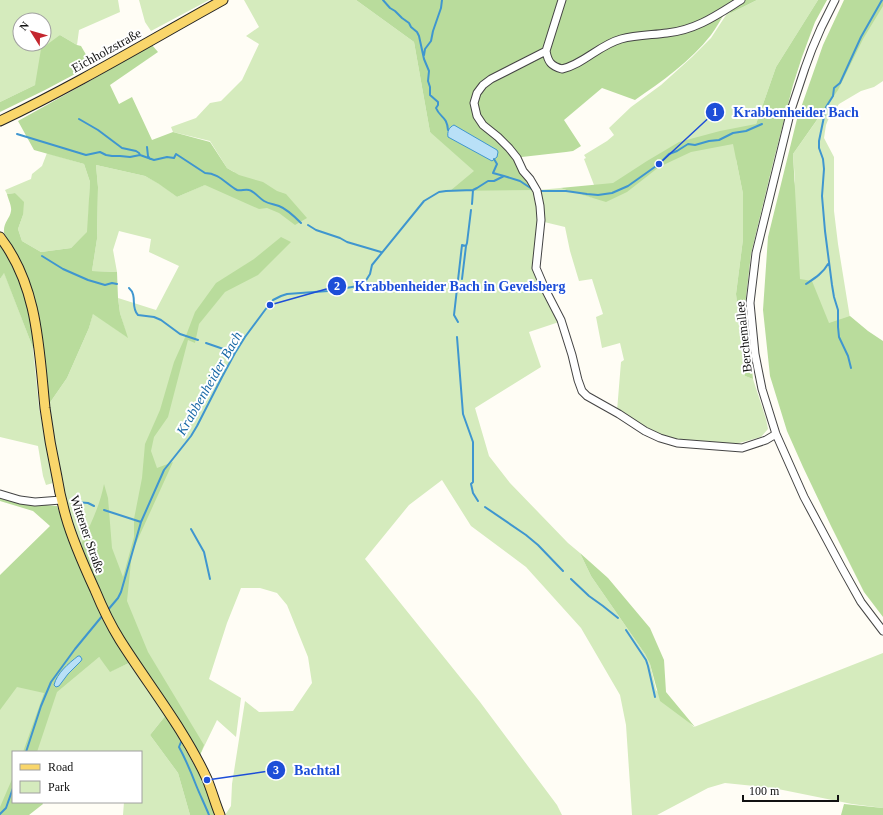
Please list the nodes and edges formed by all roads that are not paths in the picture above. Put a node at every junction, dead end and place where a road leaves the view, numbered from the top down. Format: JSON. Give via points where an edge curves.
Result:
{"nodes":[{"id":1,"x":223,"y":0,"type":"edge"},
{"id":2,"x":562,"y":0,"type":"edge"},
{"id":3,"x":741,"y":0,"type":"edge"},
{"id":4,"x":835,"y":0,"type":"edge"},
{"id":5,"x":546,"y":52,"type":"junction"},
{"id":6,"x":0,"y":121,"type":"edge"},
{"id":7,"x":0,"y":237,"type":"edge"},
{"id":8,"x":776,"y":434,"type":"junction"},
{"id":9,"x":0,"y":494,"type":"edge"},
{"id":10,"x":61,"y":500,"type":"junction"},
{"id":11,"x":883,"y":631,"type":"edge"},
{"id":12,"x":220,"y":815,"type":"edge"}],
"edges":[{"from":1,"to":6,"type":"main road","name":"Eichholzstraße","via":[[70,86]]},
{"from":2,"to":5,"type":"street"},
{"from":3,"to":5,"type":"street","via":[[695,26],[667,33],[620,39],[575,65],[562,69],[551,64]]},
{"from":4,"to":8,"type":"street","name":"Berchemallee","via":[[815,42],[798,90],[782,144],[756,253],[750,303],[755,354],[762,389]]},
{"from":5,"to":8,"type":"street","via":[[491,79],[477,93],[474,103],[477,116],[483,125],[509,148],[537,191],[541,220],[536,268],[561,320],[582,391],[646,432],[676,443],[742,448]]},
{"from":7,"to":10,"type":"main road","name":"Wittener Straße","via":[[18,266],[33,311],[48,430]]},
{"from":8,"to":11,"type":"street","name":"Berchemallee","via":[[804,497],[842,568],[861,602]]},
{"from":9,"to":10,"type":"street","via":[[35,502]]},
{"from":10,"to":12,"type":"main road","name":"Wittener Straße","via":[[73,538],[102,607],[190,747],[207,780]]}]}
